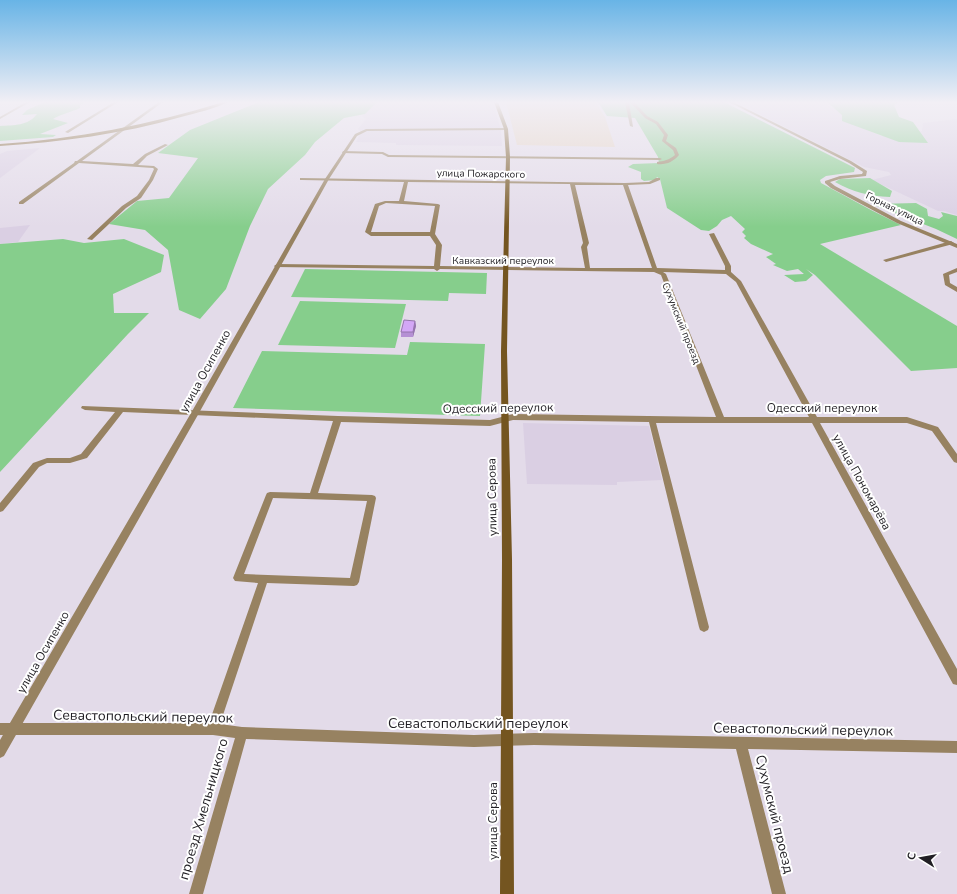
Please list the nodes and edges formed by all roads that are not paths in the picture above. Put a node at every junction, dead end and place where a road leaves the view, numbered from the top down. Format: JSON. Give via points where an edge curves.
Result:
{"nodes":[{"id":1,"x":17,"y":144,"type":"edge"},
{"id":2,"x":102,"y":144,"type":"edge"},
{"id":3,"x":349,"y":144,"type":"edge"},
{"id":4,"x":507,"y":144,"type":"edge"},
{"id":5,"x":667,"y":144,"type":"edge"},
{"id":6,"x":814,"y":144,"type":"edge"},
{"id":7,"x":0,"y":145,"type":"edge"},
{"id":8,"x":166,"y":145,"type":"dead end"},
{"id":9,"x":343,"y":152,"type":"junction"},
{"id":10,"x":508,"y":157,"type":"junction"},
{"id":11,"x":76,"y":162,"type":"junction"},
{"id":12,"x":134,"y":166,"type":"junction"},
{"id":13,"x":302,"y":179,"type":"dead end"},
{"id":14,"x":327,"y":179,"type":"junction"},
{"id":15,"x":658,"y":179,"type":"dead end"},
{"id":16,"x":406,"y":181,"type":"junction"},
{"id":17,"x":508,"y":183,"type":"junction"},
{"id":18,"x":572,"y":183,"type":"junction"},
{"id":19,"x":625,"y":184,"type":"junction"},
{"id":20,"x":21,"y":202,"type":"dead end"},
{"id":21,"x":401,"y":202,"type":"junction"},
{"id":22,"x":432,"y":234,"type":"junction"},
{"id":23,"x":712,"y":234,"type":"dead end"},
{"id":24,"x":90,"y":239,"type":"dead end"},
{"id":25,"x":951,"y":243,"type":"junction"},
{"id":26,"x":957,"y":246,"type":"edge"},
{"id":27,"x":886,"y":260,"type":"dead end"},
{"id":28,"x":277,"y":266,"type":"junction"},
{"id":29,"x":436,"y":269,"type":"junction"},
{"id":30,"x":506,"y":269,"type":"junction"},
{"id":31,"x":588,"y":270,"type":"junction"},
{"id":32,"x":655,"y":270,"type":"junction"},
{"id":33,"x":957,"y":270,"type":"edge"},
{"id":34,"x":728,"y":272,"type":"junction"},
{"id":35,"x":957,"y":290,"type":"edge"},
{"id":36,"x":85,"y":408,"type":"dead end"},
{"id":37,"x":121,"y":410,"type":"junction"},
{"id":38,"x":195,"y":413,"type":"junction"},
{"id":39,"x":338,"y":419,"type":"junction"},
{"id":40,"x":504,"y":420,"type":"junction"},
{"id":41,"x":652,"y":420,"type":"junction"},
{"id":42,"x":721,"y":420,"type":"junction"},
{"id":43,"x":815,"y":420,"type":"junction"},
{"id":44,"x":957,"y":460,"type":"edge"},
{"id":45,"x":313,"y":496,"type":"junction"},
{"id":46,"x":0,"y":509,"type":"edge"},
{"id":47,"x":264,"y":579,"type":"junction"},
{"id":48,"x":704,"y":627,"type":"dead end"},
{"id":49,"x":957,"y":680,"type":"edge"},
{"id":50,"x":0,"y":729,"type":"edge"},
{"id":51,"x":213,"y":729,"type":"junction"},
{"id":52,"x":12,"y":730,"type":"junction"},
{"id":53,"x":242,"y":733,"type":"junction"},
{"id":54,"x":506,"y":740,"type":"junction"},
{"id":55,"x":740,"y":742,"type":"junction"},
{"id":56,"x":957,"y":748,"type":"edge"},
{"id":57,"x":0,"y":752,"type":"edge"},
{"id":58,"x":196,"y":894,"type":"edge"},
{"id":59,"x":507,"y":894,"type":"edge"},
{"id":60,"x":779,"y":894,"type":"edge"}],
"edges":[{"from":1,"to":7,"type":"main road"},
{"from":2,"to":11,"type":"street"},
{"from":3,"to":9,"type":"street","name":"улица Осипенко"},
{"from":4,"to":10,"type":"main road","name":"улица Серова"},
{"from":5,"to":10,"type":"street","via":[[677,155],[670,161]]},
{"from":6,"to":25,"type":"street","name":"Горная улица","via":[[865,172],[864,175],[832,179],[828,182],[833,187],[899,222]]},
{"from":8,"to":12,"type":"street","via":[[146,155]]},
{"from":9,"to":10,"type":"street","via":[[383,153],[388,156]]},
{"from":9,"to":14,"type":"street","name":"улица Осипенко"},
{"from":10,"to":17,"type":"main road","name":"улица Серова"},
{"from":11,"to":12,"type":"street"},
{"from":11,"to":20,"type":"street"},
{"from":12,"to":24,"type":"street","via":[[156,169],[139,197],[124,207]]},
{"from":13,"to":14,"type":"street","name":"улица Пожарского"},
{"from":14,"to":16,"type":"street","name":"улица Пожарского"},
{"from":14,"to":28,"type":"street","name":"улица Осипенко"},
{"from":15,"to":19,"type":"street","name":"улица Пожарского"},
{"from":16,"to":17,"type":"street","name":"улица Пожарского"},
{"from":16,"to":21,"type":"street"},
{"from":17,"to":18,"type":"street","name":"улица Пожарского"},
{"from":17,"to":30,"type":"main road","name":"улица Серова"},
{"from":18,"to":19,"type":"street","name":"улица Пожарского"},
{"from":18,"to":31,"type":"street","via":[[586,243],[584,247]]},
{"from":19,"to":32,"type":"street","name":"Сухумский проезд"},
{"from":21,"to":22,"type":"street","via":[[438,205]]},
{"from":21,"to":22,"type":"street","via":[[377,204],[368,232]]},
{"from":22,"to":29,"type":"street","via":[[439,245]]},
{"from":23,"to":34,"type":"street","name":"улица Пономарёва","via":[[728,266]]},
{"from":25,"to":26,"type":"street","name":"Горная улица"},
{"from":25,"to":27,"type":"street"},
{"from":28,"to":29,"type":"street","name":"Кавказский переулок"},
{"from":28,"to":38,"type":"street","name":"улица Осипенко"},
{"from":29,"to":30,"type":"street","name":"Кавказский переулок"},
{"from":30,"to":31,"type":"street","name":"Кавказский переулок"},
{"from":30,"to":40,"type":"main road","name":"улица Серова"},
{"from":31,"to":32,"type":"street","name":"Кавказский переулок"},
{"from":32,"to":34,"type":"street","name":"Кавказский переулок"},
{"from":32,"to":42,"type":"street","name":"Сухумский проезд","via":[[663,274]]},
{"from":33,"to":35,"type":"street","via":[[945,276],[947,284]]},
{"from":34,"to":43,"type":"street","name":"улица Пономарёва","via":[[738,282]]},
{"from":36,"to":37,"type":"street","name":"Одесский переулок"},
{"from":37,"to":38,"type":"street","name":"Одесский переулок"},
{"from":37,"to":46,"type":"street","via":[[84,456],[69,462],[41,461]]},
{"from":38,"to":39,"type":"street","name":"Одесский переулок"},
{"from":38,"to":52,"type":"street","name":"улица Осипенко"},
{"from":39,"to":40,"type":"street","name":"Одесский переулок","via":[[490,423]]},
{"from":39,"to":45,"type":"street"},
{"from":40,"to":41,"type":"street","name":"Одесский переулок","via":[[513,417]]},
{"from":40,"to":54,"type":"main road","name":"улица Серова","via":[[507,559]]},
{"from":41,"to":42,"type":"street","name":"Одесский переулок"},
{"from":41,"to":48,"type":"street"},
{"from":42,"to":43,"type":"street","name":"Одесский переулок"},
{"from":43,"to":44,"type":"street","name":"Одесский переулок","via":[[908,420],[935,429]]},
{"from":43,"to":49,"type":"street","name":"улица Пономарёва"},
{"from":45,"to":47,"type":"street","via":[[270,495],[238,578]]},
{"from":45,"to":47,"type":"street","via":[[372,498],[354,582]]},
{"from":47,"to":51,"type":"street","name":"проезд Хмельницкого"},
{"from":50,"to":52,"type":"street","name":"Севастопольский переулок"},
{"from":51,"to":52,"type":"street","name":"Севастопольский переулок"},
{"from":51,"to":53,"type":"street","name":"Севастопольский переулок"},
{"from":52,"to":57,"type":"street","name":"улица Осипенко"},
{"from":53,"to":54,"type":"street","name":"Севастопольский переулок"},
{"from":53,"to":58,"type":"street","name":"проезд Хмельницкого"},
{"from":54,"to":55,"type":"street","name":"Севастопольский переулок"},
{"from":54,"to":59,"type":"main road","name":"улица Серова"},
{"from":55,"to":56,"type":"street","name":"Севастопольский переулок"},
{"from":55,"to":60,"type":"street","name":"Сухумский проезд"}]}
